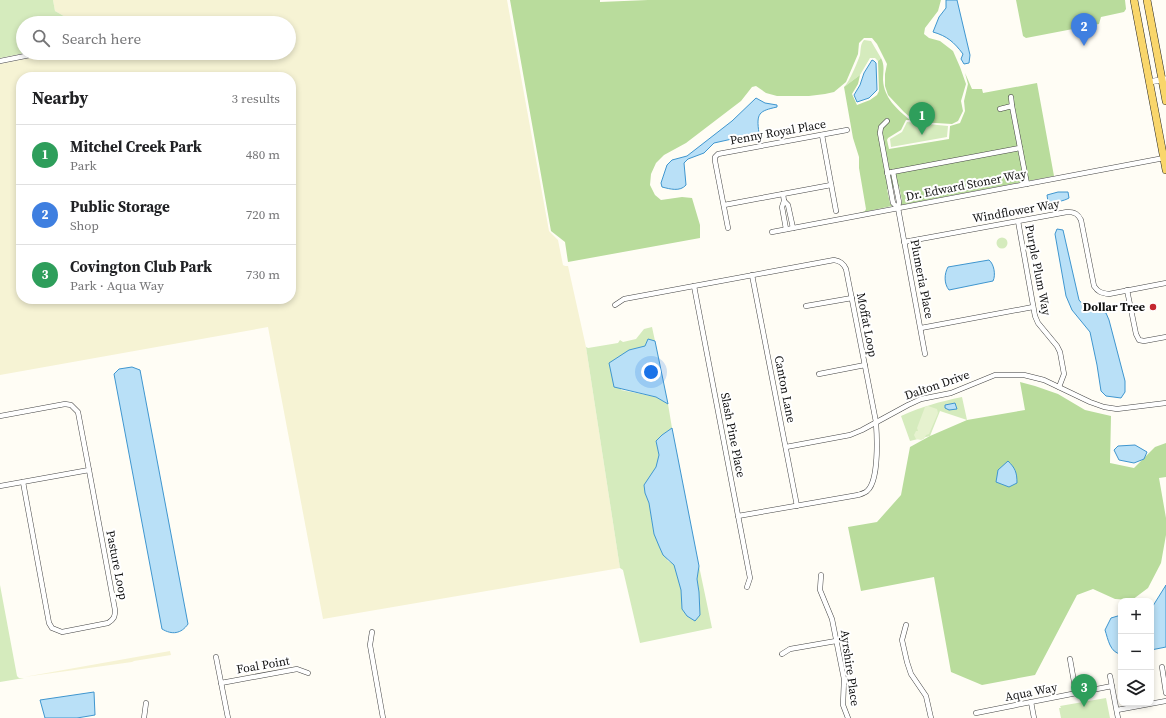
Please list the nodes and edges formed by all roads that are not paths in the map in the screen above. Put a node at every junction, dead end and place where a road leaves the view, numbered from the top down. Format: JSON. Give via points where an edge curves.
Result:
{"nodes":[{"id":1,"x":1134,"y":0,"type":"edge"},
{"id":2,"x":1147,"y":0,"type":"edge"},
{"id":3,"x":16,"y":58,"type":"edge"},
{"id":4,"x":0,"y":61,"type":"edge"},
{"id":5,"x":1164,"y":79,"type":"edge"},
{"id":6,"x":1149,"y":82,"type":"junction"},
{"id":7,"x":1011,"y":97,"type":"dead end"},
{"id":8,"x":1166,"y":101,"type":"edge"},
{"id":9,"x":1012,"y":106,"type":"junction"},
{"id":10,"x":1000,"y":108,"type":"dead end"},
{"id":11,"x":887,"y":121,"type":"dead end"},
{"id":12,"x":847,"y":130,"type":"dead end"},
{"id":13,"x":822,"y":135,"type":"junction"},
{"id":14,"x":1020,"y":148,"type":"junction"},
{"id":15,"x":1164,"y":158,"type":"junction"},
{"id":16,"x":1166,"y":170,"type":"edge"},
{"id":17,"x":893,"y":172,"type":"junction"},
{"id":18,"x":887,"y":173,"type":"junction"},
{"id":19,"x":1027,"y":184,"type":"junction"},
{"id":20,"x":831,"y":185,"type":"junction"},
{"id":21,"x":897,"y":190,"type":"junction"},
{"id":22,"x":890,"y":191,"type":"junction"},
{"id":23,"x":783,"y":194,"type":"junction"},
{"id":24,"x":784,"y":201,"type":"junction"},
{"id":25,"x":724,"y":205,"type":"junction"},
{"id":26,"x":789,"y":208,"type":"junction"},
{"id":27,"x":898,"y":208,"type":"junction"},
{"id":28,"x":782,"y":210,"type":"junction"},
{"id":29,"x":836,"y":211,"type":"dead end"},
{"id":30,"x":790,"y":215,"type":"junction"},
{"id":31,"x":783,"y":216,"type":"junction"},
{"id":32,"x":1018,"y":221,"type":"junction"},
{"id":33,"x":728,"y":228,"type":"dead end"},
{"id":34,"x":793,"y":228,"type":"junction"},
{"id":35,"x":786,"y":229,"type":"junction"},
{"id":36,"x":772,"y":232,"type":"dead end"},
{"id":37,"x":904,"y":242,"type":"junction"},
{"id":38,"x":752,"y":276,"type":"junction"},
{"id":39,"x":1166,"y":283,"type":"edge"},
{"id":40,"x":694,"y":286,"type":"junction"},
{"id":41,"x":1126,"y":290,"type":"junction"},
{"id":42,"x":852,"y":298,"type":"junction"},
{"id":43,"x":615,"y":305,"type":"dead end"},
{"id":44,"x":806,"y":306,"type":"dead end"},
{"id":45,"x":1033,"y":307,"type":"junction"},
{"id":46,"x":921,"y":328,"type":"junction"},
{"id":47,"x":1165,"y":337,"type":"edge"},
{"id":48,"x":925,"y":354,"type":"dead end"},
{"id":49,"x":864,"y":365,"type":"junction"},
{"id":50,"x":819,"y":374,"type":"dead end"},
{"id":51,"x":1059,"y":387,"type":"junction"},
{"id":52,"x":1166,"y":403,"type":"edge"},
{"id":53,"x":0,"y":416,"type":"edge"},
{"id":54,"x":876,"y":422,"type":"junction"},
{"id":55,"x":786,"y":447,"type":"junction"},
{"id":56,"x":88,"y":470,"type":"junction"},
{"id":57,"x":23,"y":482,"type":"junction"},
{"id":58,"x":0,"y":486,"type":"edge"},
{"id":59,"x":797,"y":506,"type":"junction"},
{"id":60,"x":738,"y":516,"type":"junction"},
{"id":61,"x":821,"y":576,"type":"dead end"},
{"id":62,"x":747,"y":587,"type":"dead end"},
{"id":63,"x":906,"y":625,"type":"dead end"},
{"id":64,"x":372,"y":632,"type":"dead end"},
{"id":65,"x":836,"y":641,"type":"junction"},
{"id":66,"x":782,"y":654,"type":"dead end"},
{"id":67,"x":216,"y":657,"type":"dead end"},
{"id":68,"x":1070,"y":659,"type":"dead end"},
{"id":69,"x":1162,"y":667,"type":"dead end"},
{"id":70,"x":308,"y":672,"type":"dead end"},
{"id":71,"x":1110,"y":676,"type":"dead end"},
{"id":72,"x":221,"y":683,"type":"junction"},
{"id":73,"x":1112,"y":686,"type":"junction"},
{"id":74,"x":1076,"y":693,"type":"junction"},
{"id":75,"x":1166,"y":693,"type":"edge"},
{"id":76,"x":1166,"y":701,"type":"edge"},
{"id":77,"x":1031,"y":702,"type":"junction"},
{"id":78,"x":146,"y":703,"type":"dead end"},
{"id":79,"x":1117,"y":710,"type":"junction"},
{"id":80,"x":976,"y":713,"type":"dead end"},
{"id":81,"x":144,"y":718,"type":"edge"},
{"id":82,"x":228,"y":718,"type":"edge"},
{"id":83,"x":382,"y":718,"type":"edge"},
{"id":84,"x":848,"y":718,"type":"edge"},
{"id":85,"x":931,"y":718,"type":"edge"},
{"id":86,"x":1034,"y":718,"type":"edge"},
{"id":87,"x":1118,"y":718,"type":"edge"}],
"edges":[{"from":1,"to":6,"type":"main road"},
{"from":2,"to":5,"type":"main road"},
{"from":3,"to":4,"type":"street"},
{"from":5,"to":6,"type":"street"},
{"from":5,"to":8,"type":"main road"},
{"from":6,"to":15,"type":"main road"},
{"from":7,"to":9,"type":"street"},
{"from":9,"to":10,"type":"street"},
{"from":9,"to":14,"type":"street"},
{"from":11,"to":18,"type":"street","via":[[881,126],[880,133]]},
{"from":12,"to":13,"type":"street","name":"Penny Royal Place"},
{"from":13,"to":20,"type":"street"},
{"from":13,"to":25,"type":"street","name":"Penny Royal Place","via":[[718,154],[715,161]]},
{"from":14,"to":17,"type":"street"},
{"from":14,"to":19,"type":"street"},
{"from":15,"to":16,"type":"main road"},
{"from":15,"to":19,"type":"street","name":"Dr. Edward Stoner Way"},
{"from":17,"to":18,"type":"street"},
{"from":17,"to":21,"type":"street"},
{"from":18,"to":22,"type":"street"},
{"from":19,"to":27,"type":"street","name":"Dr. Edward Stoner Way"},
{"from":20,"to":23,"type":"street"},
{"from":20,"to":29,"type":"street"},
{"from":21,"to":22,"type":"street"},
{"from":21,"to":27,"type":"street"},
{"from":22,"to":27,"type":"street","via":[[892,203]]},
{"from":23,"to":24,"type":"street"},
{"from":23,"to":25,"type":"street"},
{"from":24,"to":26,"type":"street"},
{"from":24,"to":28,"type":"street"},
{"from":25,"to":33,"type":"street","name":"Penny Royal Place"},
{"from":26,"to":28,"type":"street"},
{"from":26,"to":30,"type":"street"},
{"from":27,"to":34,"type":"street","name":"Dr. Edward Stoner Way"},
{"from":27,"to":37,"type":"street","name":"Plumeria Place"},
{"from":28,"to":31,"type":"street"},
{"from":30,"to":31,"type":"street"},
{"from":30,"to":34,"type":"street"},
{"from":31,"to":35,"type":"street"},
{"from":32,"to":37,"type":"street","name":"Windflower Way"},
{"from":32,"to":41,"type":"street","name":"Windflower Way","via":[[1074,212],[1081,220],[1097,291],[1109,294]]},
{"from":32,"to":45,"type":"street","name":"Purple Plum Way"},
{"from":34,"to":35,"type":"street","name":"Dr. Edward Stoner Way"},
{"from":35,"to":36,"type":"street","name":"Dr. Edward Stoner Way"},
{"from":37,"to":46,"type":"street","name":"Plumeria Place"},
{"from":38,"to":40,"type":"street","name":"Moffat Loop"},
{"from":38,"to":42,"type":"street","name":"Moffat Loop","via":[[839,261],[846,268]]},
{"from":38,"to":55,"type":"street","name":"Canton Lane"},
{"from":39,"to":41,"type":"street","name":"Windflower Way"},
{"from":40,"to":43,"type":"street","name":"Moffat Loop","via":[[624,299]]},
{"from":40,"to":60,"type":"street","name":"Slash Pine Place"},
{"from":41,"to":47,"type":"street","via":[[1139,340]]},
{"from":42,"to":44,"type":"street"},
{"from":42,"to":49,"type":"street","name":"Moffat Loop"},
{"from":45,"to":46,"type":"street"},
{"from":45,"to":51,"type":"street","name":"Purple Plum Way","via":[[1038,323],[1060,352],[1064,374]]},
{"from":46,"to":48,"type":"street","name":"Plumeria Place"},
{"from":49,"to":50,"type":"street"},
{"from":49,"to":54,"type":"street","name":"Moffat Loop"},
{"from":51,"to":52,"type":"street","name":"Dalton Drive","via":[[1090,402],[1117,409]]},
{"from":51,"to":54,"type":"street","name":"Dalton Drive","via":[[1024,375],[995,375],[951,393],[920,399]]},
{"from":53,"to":56,"type":"street","via":[[71,405],[78,412]]},
{"from":54,"to":55,"type":"street","name":"Dalton Drive","via":[[850,435]]},
{"from":54,"to":59,"type":"street","name":"Moffat Loop","via":[[877,458],[871,485],[867,491],[858,495]]},
{"from":55,"to":59,"type":"street","name":"Canton Lane"},
{"from":56,"to":57,"type":"street"},
{"from":56,"to":57,"type":"street","name":"Pasture Loop","via":[[115,616],[108,623],[62,632],[52,628],[49,623]]},
{"from":57,"to":58,"type":"street"},
{"from":59,"to":60,"type":"street","name":"Moffat Loop"},
{"from":60,"to":62,"type":"street","name":"Slash Pine Place","via":[[750,578]]},
{"from":61,"to":65,"type":"street","name":"Ayrshire Place","via":[[820,590],[832,618]]},
{"from":63,"to":85,"type":"street","via":[[902,640],[907,662],[926,696]]},
{"from":64,"to":83,"type":"street","via":[[370,645]]},
{"from":65,"to":66,"type":"street","via":[[790,650]]},
{"from":65,"to":84,"type":"street","name":"Ayrshire Place","via":[[844,679],[843,705]]},
{"from":67,"to":72,"type":"street"},
{"from":68,"to":74,"type":"street"},
{"from":69,"to":75,"type":"street"},
{"from":70,"to":72,"type":"street","name":"Foal Point","via":[[298,669]]},
{"from":71,"to":73,"type":"street"},
{"from":72,"to":82,"type":"street"},
{"from":73,"to":74,"type":"street","name":"Aqua Way"},
{"from":73,"to":79,"type":"street"},
{"from":74,"to":77,"type":"street","name":"Aqua Way"},
{"from":76,"to":79,"type":"street"},
{"from":77,"to":80,"type":"street","name":"Aqua Way"},
{"from":77,"to":86,"type":"street"},
{"from":78,"to":81,"type":"street"},
{"from":79,"to":87,"type":"street"}]}
